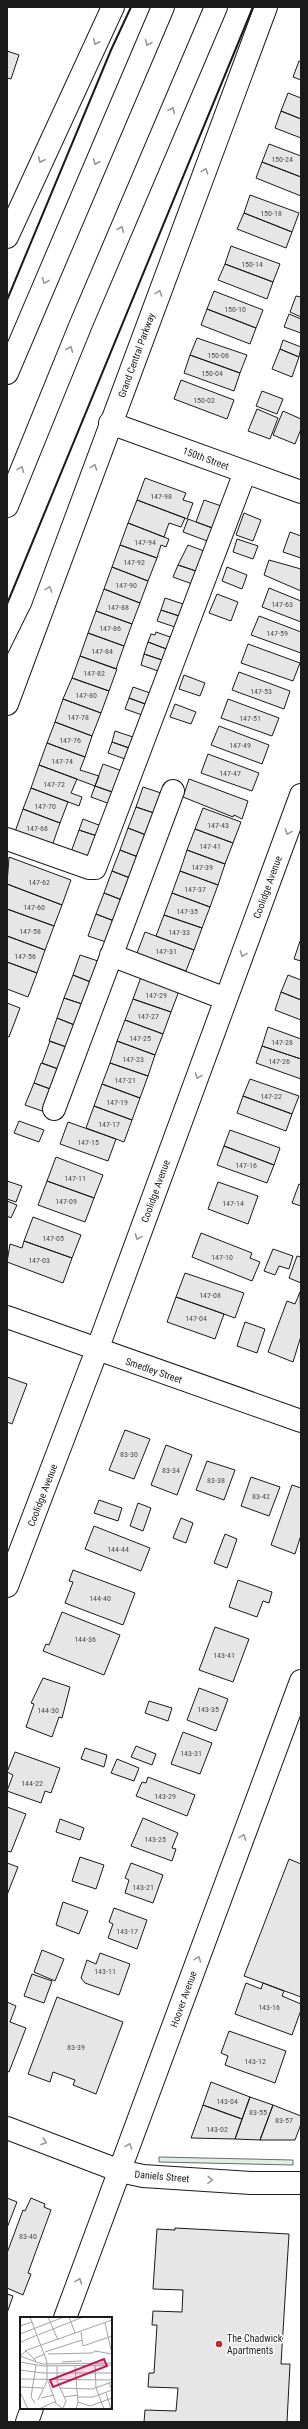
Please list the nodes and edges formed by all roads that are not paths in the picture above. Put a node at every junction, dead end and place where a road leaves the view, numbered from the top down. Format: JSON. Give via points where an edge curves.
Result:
{"nodes":[{"id":1,"x":113,"y":7,"type":"edge"},
{"id":2,"x":163,"y":7,"type":"edge"},
{"id":3,"x":216,"y":7,"type":"edge"},
{"id":4,"x":266,"y":7,"type":"edge"},
{"id":5,"x":7,"y":237,"type":"edge"},
{"id":6,"x":7,"y":373,"type":"edge"},
{"id":7,"x":110,"y":424,"type":"junction"},
{"id":8,"x":245,"y":472,"type":"junction"},
{"id":9,"x":301,"y":492,"type":"edge"},
{"id":10,"x":7,"y":506,"type":"edge"},
{"id":11,"x":39,"y":616,"type":"junction"},
{"id":12,"x":7,"y":682,"type":"edge"},
{"id":13,"x":7,"y":704,"type":"edge"},
{"id":14,"x":173,"y":791,"type":"dead end"},
{"id":15,"x":301,"y":796,"type":"edge"},
{"id":16,"x":7,"y":839,"type":"edge"},
{"id":17,"x":111,"y":956,"type":"junction"},
{"id":18,"x":226,"y":999,"type":"junction"},
{"id":19,"x":54,"y":1109,"type":"dead end"},
{"id":20,"x":7,"y":1317,"type":"edge"},
{"id":21,"x":97,"y":1350,"type":"junction"},
{"id":22,"x":301,"y":1421,"type":"edge"},
{"id":23,"x":7,"y":1586,"type":"edge"},
{"id":24,"x":301,"y":1681,"type":"edge"},
{"id":25,"x":7,"y":2128,"type":"edge"},
{"id":26,"x":120,"y":2171,"type":"junction"},
{"id":27,"x":301,"y":2183,"type":"edge"},
{"id":28,"x":65,"y":2317,"type":"edge"},
{"id":29,"x":32,"y":2409,"type":"edge"},
{"id":30,"x":26,"y":2422,"type":"edge"}],
"edges":[{"from":1,"to":5,"type":"main road","one_way":true},
{"from":2,"to":6,"type":"main road","one_way":true},
{"from":10,"to":3,"type":"main road","one_way":true,"via":[[84,316]]},
{"from":7,"to":4,"type":"main road","name":"Grand Central Parkway","one_way":true},
{"from":7,"to":8,"type":"main road","name":"150th Street"},
{"from":11,"to":7,"type":"main road","name":"Grand Central Parkway","one_way":true},
{"from":8,"to":9,"type":"main road","name":"150th Street"},
{"from":8,"to":16,"type":"main road","via":[[96,868],[89,868]]},
{"from":11,"to":12,"type":"main road"},
{"from":11,"to":13,"type":"main road","name":"Grand Central Parkway"},
{"from":14,"to":17,"type":"main road"},
{"from":15,"to":18,"type":"main road","name":"Coolidge Avenue","one_way":true},
{"from":17,"to":18,"type":"main road"},
{"from":17,"to":19,"type":"main road"},
{"from":18,"to":21,"type":"main road","name":"Coolidge Avenue","one_way":true},
{"from":20,"to":21,"type":"main road","name":"Smedley Street"},
{"from":21,"to":22,"type":"main road","name":"Smedley Street"},
{"from":21,"to":23,"type":"main road","name":"Coolidge Avenue"},
{"from":26,"to":24,"type":"main road","name":"Hoover Avenue","one_way":true},
{"from":25,"to":26,"type":"main road","name":"Daniels Street","one_way":true},
{"from":26,"to":27,"type":"main road","name":"Daniels Street","one_way":true,"via":[[143,2176],[251,2183]]},
{"from":28,"to":26,"type":"main road","name":"Hoover Avenue","one_way":true},
{"from":29,"to":30,"type":"main road"}]}
